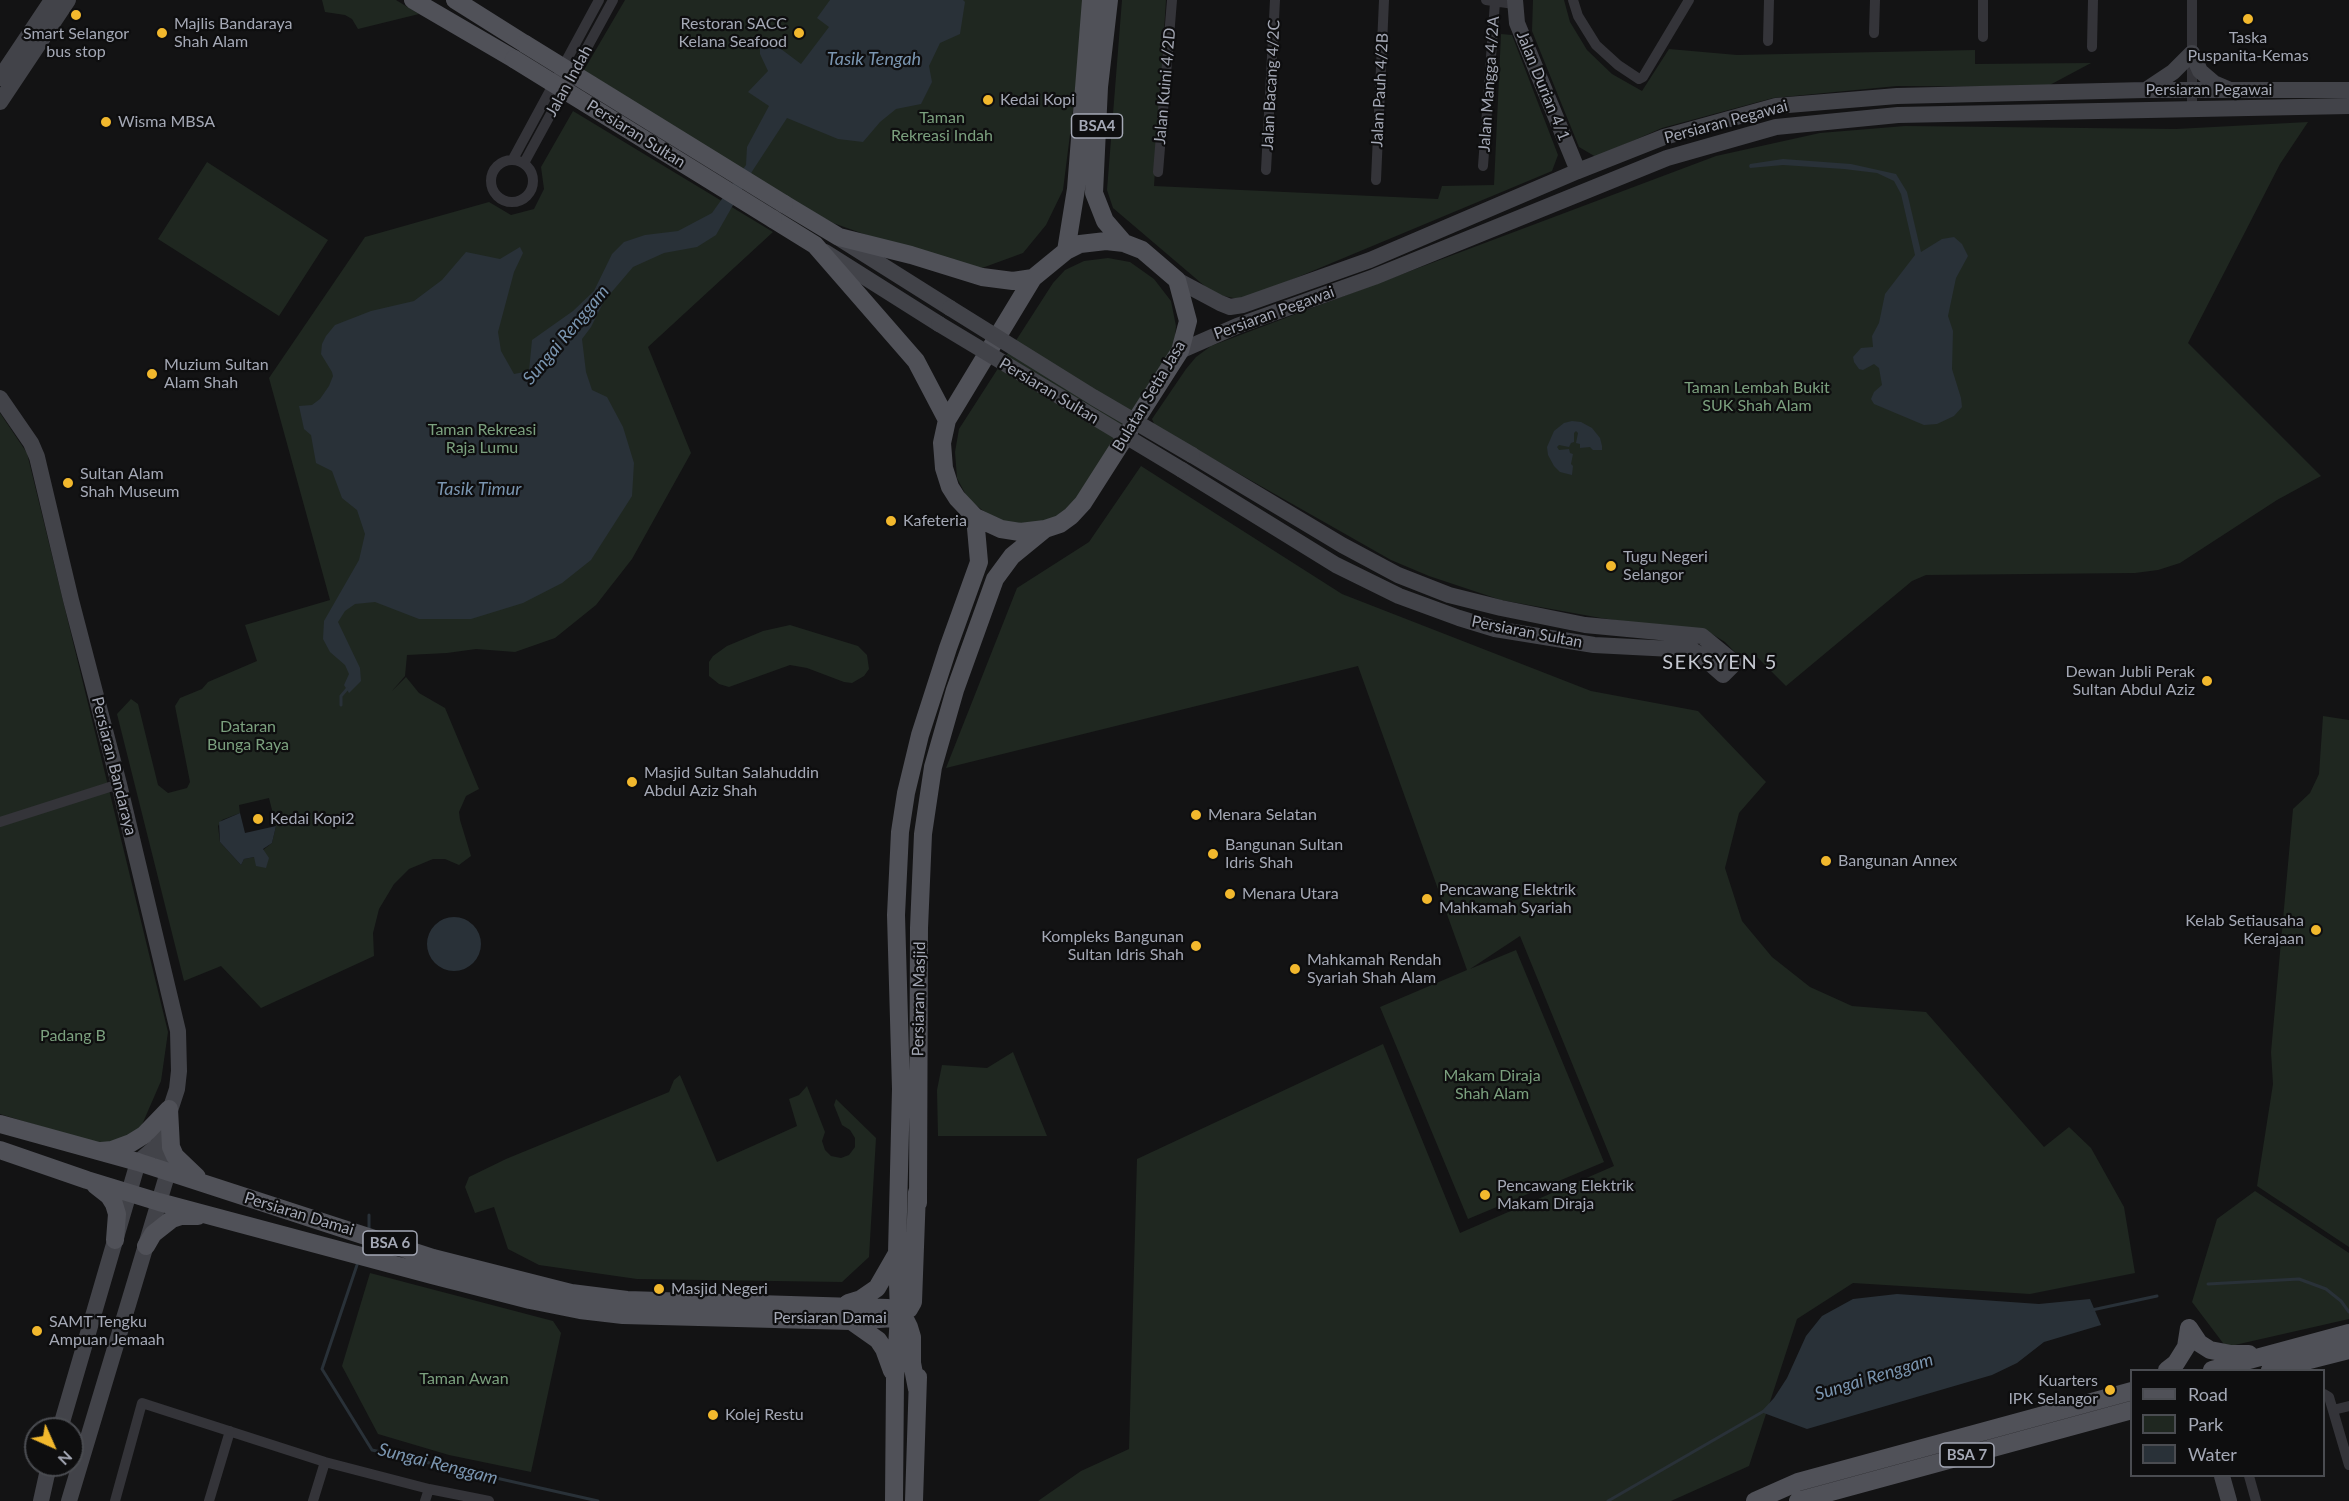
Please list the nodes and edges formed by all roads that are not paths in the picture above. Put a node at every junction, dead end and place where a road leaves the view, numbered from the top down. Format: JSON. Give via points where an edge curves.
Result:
{"nodes":[{"id":1,"x":52,"y":0,"type":"edge"},
{"id":2,"x":68,"y":0,"type":"edge"},
{"id":3,"x":413,"y":0,"type":"edge"},
{"id":4,"x":455,"y":0,"type":"edge"},
{"id":5,"x":599,"y":0,"type":"edge"},
{"id":6,"x":614,"y":0,"type":"edge"},
{"id":7,"x":1091,"y":0,"type":"edge"},
{"id":8,"x":1108,"y":0,"type":"edge"},
{"id":9,"x":1172,"y":0,"type":"edge"},
{"id":10,"x":1275,"y":0,"type":"edge"},
{"id":11,"x":1384,"y":0,"type":"edge"},
{"id":12,"x":1573,"y":0,"type":"edge"},
{"id":13,"x":1689,"y":0,"type":"edge"},
{"id":14,"x":1769,"y":0,"type":"edge"},
{"id":15,"x":1875,"y":0,"type":"edge"},
{"id":16,"x":1983,"y":0,"type":"edge"},
{"id":17,"x":2093,"y":0,"type":"edge"},
{"id":18,"x":2192,"y":0,"type":"edge"},
{"id":19,"x":1490,"y":1,"type":"edge"},
{"id":20,"x":1514,"y":2,"type":"edge"},
{"id":21,"x":470,"y":5,"type":"edge"},
{"id":22,"x":1874,"y":33,"type":"dead end"},
{"id":23,"x":1983,"y":37,"type":"dead end"},
{"id":24,"x":1768,"y":41,"type":"dead end"},
{"id":25,"x":2092,"y":47,"type":"dead end"},
{"id":26,"x":2192,"y":53,"type":"junction"},
{"id":27,"x":0,"y":78,"type":"edge"},
{"id":28,"x":2145,"y":90,"type":"junction"},
{"id":29,"x":2192,"y":90,"type":"junction"},
{"id":30,"x":2231,"y":90,"type":"junction"},
{"id":31,"x":2349,"y":90,"type":"edge"},
{"id":32,"x":0,"y":102,"type":"edge"},
{"id":33,"x":2349,"y":106,"type":"edge"},
{"id":34,"x":2192,"y":109,"type":"junction"},
{"id":35,"x":1483,"y":166,"type":"dead end"},
{"id":36,"x":1266,"y":170,"type":"dead end"},
{"id":37,"x":1578,"y":171,"type":"junction"},
{"id":38,"x":1158,"y":172,"type":"dead end"},
{"id":39,"x":1376,"y":180,"type":"dead end"},
{"id":40,"x":839,"y":237,"type":"junction"},
{"id":41,"x":1124,"y":243,"type":"junction"},
{"id":42,"x":815,"y":245,"type":"junction"},
{"id":43,"x":1066,"y":251,"type":"junction"},
{"id":44,"x":1033,"y":278,"type":"junction"},
{"id":45,"x":1177,"y":280,"type":"junction"},
{"id":46,"x":1180,"y":351,"type":"junction"},
{"id":47,"x":0,"y":398,"type":"edge"},
{"id":48,"x":947,"y":420,"type":"junction"},
{"id":49,"x":975,"y":517,"type":"junction"},
{"id":50,"x":1045,"y":529,"type":"junction"},
{"id":51,"x":119,"y":784,"type":"junction"},
{"id":52,"x":0,"y":822,"type":"edge"},
{"id":53,"x":169,"y":1109,"type":"junction"},
{"id":54,"x":0,"y":1124,"type":"edge"},
{"id":55,"x":159,"y":1144,"type":"junction"},
{"id":56,"x":0,"y":1149,"type":"edge"},
{"id":57,"x":98,"y":1151,"type":"junction"},
{"id":58,"x":138,"y":1162,"type":"junction"},
{"id":59,"x":168,"y":1172,"type":"junction"},
{"id":60,"x":87,"y":1180,"type":"junction"},
{"id":61,"x":209,"y":1186,"type":"junction"},
{"id":62,"x":130,"y":1192,"type":"junction"},
{"id":63,"x":917,"y":1192,"type":"junction"},
{"id":64,"x":159,"y":1202,"type":"junction"},
{"id":65,"x":211,"y":1216,"type":"junction"},
{"id":66,"x":115,"y":1240,"type":"junction"},
{"id":67,"x":146,"y":1246,"type":"junction"},
{"id":68,"x":897,"y":1253,"type":"junction"},
{"id":69,"x":574,"y":1301,"type":"junction"},
{"id":70,"x":839,"y":1305,"type":"junction"},
{"id":71,"x":899,"y":1316,"type":"junction"},
{"id":72,"x":850,"y":1321,"type":"junction"},
{"id":73,"x":2349,"y":1333,"type":"edge"},
{"id":74,"x":2349,"y":1350,"type":"edge"},
{"id":75,"x":2282,"y":1351,"type":"junction"},
{"id":76,"x":2169,"y":1369,"type":"edge"},
{"id":77,"x":2219,"y":1369,"type":"edge"},
{"id":78,"x":2278,"y":1369,"type":"edge"},
{"id":79,"x":895,"y":1379,"type":"junction"},
{"id":80,"x":917,"y":1389,"type":"junction"},
{"id":81,"x":2130,"y":1392,"type":"edge"},
{"id":82,"x":2326,"y":1395,"type":"edge"},
{"id":83,"x":2349,"y":1406,"type":"edge"},
{"id":84,"x":2333,"y":1410,"type":"junction"},
{"id":85,"x":2130,"y":1411,"type":"edge"},
{"id":86,"x":63,"y":1417,"type":"edge"},
{"id":87,"x":230,"y":1431,"type":"junction"},
{"id":88,"x":325,"y":1462,"type":"junction"},
{"id":89,"x":2349,"y":1465,"type":"edge"},
{"id":90,"x":46,"y":1477,"type":"edge"},
{"id":91,"x":2222,"y":1477,"type":"edge"},
{"id":92,"x":2249,"y":1477,"type":"edge"},
{"id":93,"x":429,"y":1489,"type":"junction"},
{"id":94,"x":40,"y":1501,"type":"edge"},
{"id":95,"x":69,"y":1501,"type":"edge"},
{"id":96,"x":115,"y":1501,"type":"edge"},
{"id":97,"x":209,"y":1501,"type":"edge"},
{"id":98,"x":313,"y":1501,"type":"edge"},
{"id":99,"x":425,"y":1501,"type":"edge"},
{"id":100,"x":489,"y":1501,"type":"edge"},
{"id":101,"x":894,"y":1501,"type":"edge"},
{"id":102,"x":914,"y":1501,"type":"edge"},
{"id":103,"x":1755,"y":1501,"type":"edge"},
{"id":104,"x":1798,"y":1501,"type":"edge"},
{"id":105,"x":2229,"y":1501,"type":"edge"},
{"id":106,"x":2256,"y":1501,"type":"edge"}],
"edges":[{"from":1,"to":27,"type":"main road"},
{"from":2,"to":32,"type":"main road"},
{"from":3,"to":42,"type":"main road","name":"Persiaran Sultan","bridge":true},
{"from":4,"to":21,"type":"main road","name":"Persiaran Sultan"},
{"from":5,"to":6,"type":"street","name":"Jalan Indah","via":[[518,161]]},
{"from":7,"to":43,"type":"main road","number":"BSA4","via":[[1076,189]]},
{"from":8,"to":41,"type":"main road","number":"BSA4","via":[[1094,193],[1104,221]]},
{"from":9,"to":38,"type":"street","name":"Jalan Kuini 4/2D"},
{"from":10,"to":36,"type":"street","name":"Jalan Bacang 4/2C"},
{"from":11,"to":39,"type":"street","name":"Jalan Pauh 4/2B"},
{"from":12,"to":13,"type":"street","via":[[1596,45],[1639,79]]},
{"from":14,"to":24,"type":"street"},
{"from":15,"to":22,"type":"street"},
{"from":16,"to":23,"type":"street"},
{"from":17,"to":25,"type":"street"},
{"from":18,"to":26,"type":"street"},
{"from":19,"to":20,"type":"street"},
{"from":19,"to":35,"type":"street","name":"Jalan Mangga 4/2A"},
{"from":20,"to":37,"type":"main road","name":"Jalan Durian 4/1","via":[[1517,23]]},
{"from":21,"to":40,"type":"main road","name":"Persiaran Sultan","bridge":true,"via":[[525,44]]},
{"from":26,"to":28,"type":"main road","via":[[2173,72]]},
{"from":26,"to":29,"type":"street"},
{"from":26,"to":30,"type":"main road","via":[[2200,71]]},
{"from":28,"to":29,"type":"main road","name":"Persiaran Pegawai"},
{"from":28,"to":37,"type":"main road","name":"Persiaran Pegawai","via":[[1897,96],[1776,106],[1664,137]]},
{"from":29,"to":30,"type":"main road","name":"Persiaran Pegawai"},
{"from":29,"to":34,"type":"street"},
{"from":30,"to":31,"type":"main road","name":"Persiaran Pegawai"},
{"from":33,"to":34,"type":"main road","name":"Persiaran Pegawai"},
{"from":34,"to":46,"type":"main road","name":"Persiaran Pegawai","via":[[1898,115],[1776,127],[1667,158]]},
{"from":37,"to":45,"type":"main road","name":"Persiaran Pegawai","via":[[1370,260],[1243,305],[1230,307]]},
{"from":40,"to":42,"type":"main road","name":"Persiaran Sultan","bridge":true,"via":[[1093,397],[1398,575],[1449,595],[1585,625],[1702,636],[1729,669],[1692,650],[1594,645],[1495,629],[1399,596],[1336,565]]},
{"from":40,"to":44,"type":"main road","via":[[982,278]]},
{"from":41,"to":43,"type":"main road","name":"Bulatan Setia Jasa","via":[[1088,243]]},
{"from":41,"to":45,"type":"main road","name":"Bulatan Setia Jasa","via":[[1142,250]]},
{"from":42,"to":48,"type":"main road","via":[[916,361]]},
{"from":43,"to":44,"type":"main road","name":"Bulatan Setia Jasa"},
{"from":44,"to":48,"type":"main road","name":"Bulatan Setia Jasa"},
{"from":45,"to":46,"type":"main road","name":"Bulatan Setia Jasa","via":[[1188,321]]},
{"from":46,"to":50,"type":"main road","name":"Bulatan Setia Jasa","via":[[1083,503],[1060,524]]},
{"from":47,"to":51,"type":"main road","name":"Persiaran Bandaraya","via":[[38,457]]},
{"from":48,"to":49,"type":"main road","name":"Bulatan Setia Jasa","via":[[942,443],[944,468],[950,487]]},
{"from":49,"to":50,"type":"main road","name":"Bulatan Setia Jasa","via":[[1000,529]]},
{"from":49,"to":68,"type":"main road","name":"Persiaran Masjid","via":[[979,561],[920,735],[900,832]]},
{"from":50,"to":63,"type":"main road","name":"Persiaran Masjid","via":[[1012,555],[995,579],[955,690],[933,767],[923,834]]},
{"from":51,"to":52,"type":"street"},
{"from":51,"to":53,"type":"main road","name":"Persiaran Bandaraya","via":[[178,1031],[177,1089]]},
{"from":53,"to":55,"type":"main road","name":"Persiaran Bandaraya"},
{"from":53,"to":57,"type":"main road","via":[[131,1143]]},
{"from":53,"to":61,"type":"main road","via":[[175,1156]]},
{"from":54,"to":57,"type":"main road","name":"Persiaran Damai","number":"BSA 6"},
{"from":55,"to":58,"type":"main road"},
{"from":55,"to":59,"type":"main road"},
{"from":56,"to":60,"type":"main road","name":"Persiaran Damai","number":"BSA 6"},
{"from":57,"to":58,"type":"main road","name":"Persiaran Damai","number":"BSA 6"},
{"from":58,"to":59,"type":"main road","name":"Persiaran Damai","number":"BSA 6"},
{"from":58,"to":62,"type":"main road"},
{"from":59,"to":61,"type":"main road","name":"Persiaran Damai","number":"BSA 6"},
{"from":59,"to":64,"type":"main road"},
{"from":60,"to":62,"type":"main road","name":"Persiaran Damai","number":"BSA 6"},
{"from":60,"to":66,"type":"main road","via":[[102,1189],[114,1204]]},
{"from":61,"to":69,"type":"main road","name":"Persiaran Damai","number":"BSA 6"},
{"from":62,"to":64,"type":"main road","name":"Persiaran Damai","number":"BSA 6"},
{"from":62,"to":66,"type":"main road"},
{"from":63,"to":71,"type":"main road","via":[[913,1302]]},
{"from":63,"to":80,"type":"main road","name":"Persiaran Masjid","via":[[921,1316]]},
{"from":64,"to":65,"type":"main road","name":"Persiaran Damai","number":"BSA 6"},
{"from":64,"to":67,"type":"main road"},
{"from":65,"to":67,"type":"main road","via":[[172,1219],[153,1234]]},
{"from":65,"to":69,"type":"main road","name":"Persiaran Damai","number":"BSA 6","via":[[530,1300]]},
{"from":66,"to":86,"type":"main road"},
{"from":67,"to":95,"type":"main road"},
{"from":68,"to":70,"type":"main road","via":[[877,1288],[861,1299]]},
{"from":68,"to":71,"type":"main road","name":"Persiaran Masjid"},
{"from":69,"to":70,"type":"main road","name":"Persiaran Damai","number":"BSA 6"},
{"from":69,"to":72,"type":"main road","name":"Persiaran Damai","number":"BSA 6","via":[[623,1315]]},
{"from":70,"to":71,"type":"main road","name":"Persiaran Damai","number":"BSA 6","via":[[888,1308]]},
{"from":71,"to":72,"type":"main road","name":"Persiaran Damai","number":"BSA 6"},
{"from":71,"to":79,"type":"main road","name":"Persiaran Masjid"},
{"from":71,"to":80,"type":"main road","via":[[906,1321],[912,1337]]},
{"from":72,"to":79,"type":"main road","via":[[878,1340]]},
{"from":73,"to":75,"type":"main road"},
{"from":74,"to":78,"type":"main road"},
{"from":75,"to":76,"type":"main road","via":[[2231,1354],[2210,1350],[2189,1328],[2186,1347]]},
{"from":75,"to":77,"type":"main road"},
{"from":79,"to":101,"type":"main road","name":"Persiaran Masjid"},
{"from":80,"to":102,"type":"main road","name":"Persiaran Masjid"},
{"from":81,"to":103,"type":"main road","number":"BSA 7","via":[[1798,1482]]},
{"from":82,"to":84,"type":"street"},
{"from":83,"to":84,"type":"street"},
{"from":84,"to":89,"type":"street"},
{"from":85,"to":104,"type":"main road","number":"BSA 7"},
{"from":87,"to":88,"type":"street"},
{"from":87,"to":96,"type":"street","via":[[142,1403]]},
{"from":87,"to":97,"type":"street"},
{"from":88,"to":93,"type":"street"},
{"from":88,"to":98,"type":"street"},
{"from":90,"to":94,"type":"main road"},
{"from":91,"to":105,"type":"main road"},
{"from":92,"to":106,"type":"street"},
{"from":93,"to":99,"type":"street"},
{"from":93,"to":100,"type":"street"}]}
